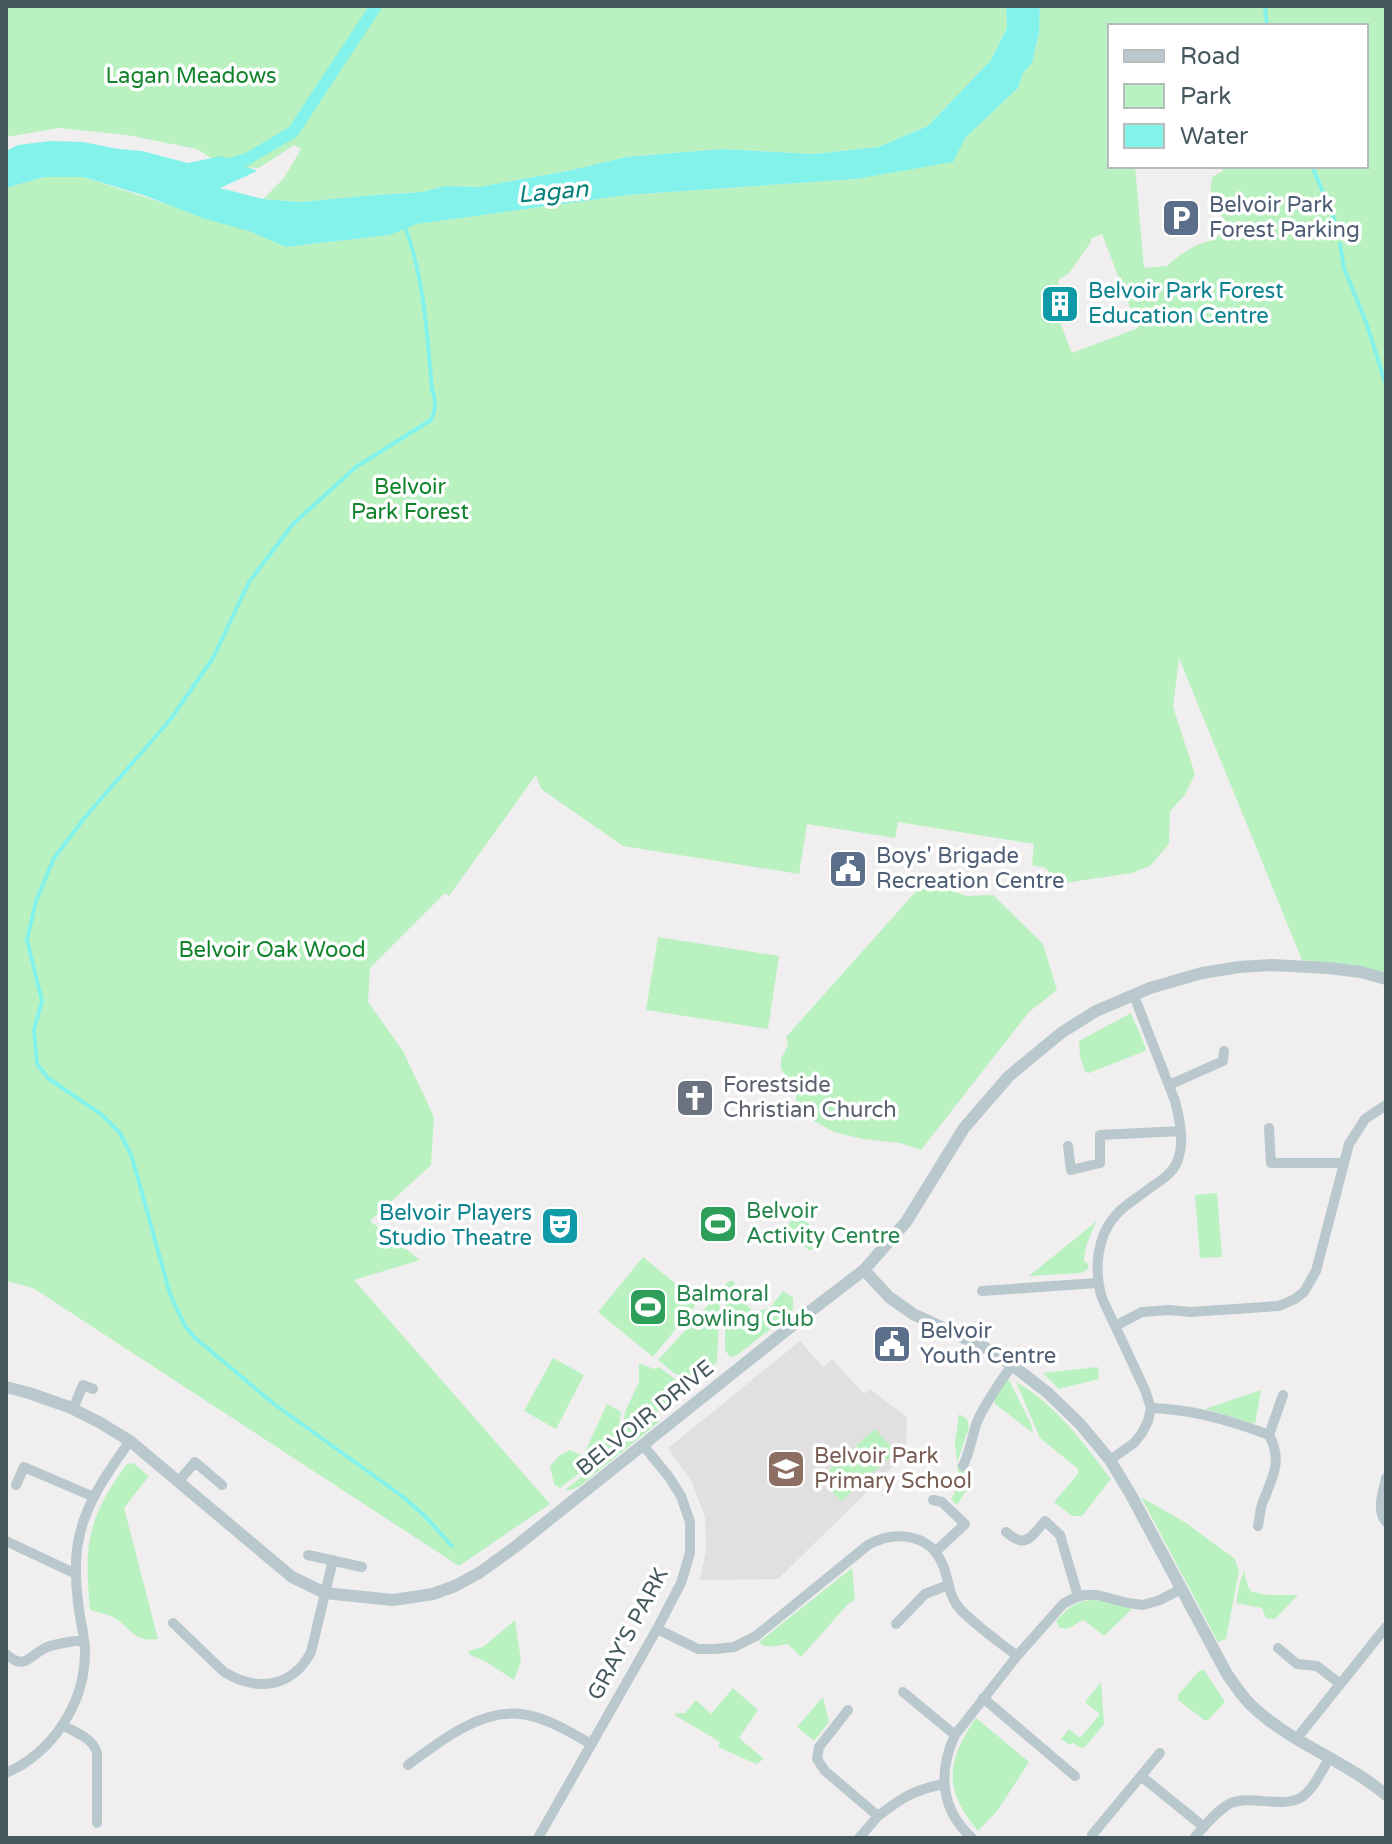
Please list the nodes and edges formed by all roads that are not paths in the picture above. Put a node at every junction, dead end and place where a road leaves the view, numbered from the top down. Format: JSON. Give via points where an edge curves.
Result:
{"nodes":[{"id":1,"x":1386,"y":979,"type":"edge"},
{"id":2,"x":1134,"y":996,"type":"junction"},
{"id":3,"x":1224,"y":1051,"type":"dead end"},
{"id":4,"x":1169,"y":1085,"type":"junction"},
{"id":5,"x":1386,"y":1105,"type":"edge"},
{"id":6,"x":1269,"y":1128,"type":"dead end"},
{"id":7,"x":1181,"y":1131,"type":"junction"},
{"id":8,"x":1068,"y":1146,"type":"dead end"},
{"id":9,"x":1343,"y":1163,"type":"junction"},
{"id":10,"x":864,"y":1270,"type":"junction"},
{"id":11,"x":1097,"y":1283,"type":"junction"},
{"id":12,"x":982,"y":1291,"type":"dead end"},
{"id":13,"x":1115,"y":1326,"type":"junction"},
{"id":14,"x":1012,"y":1365,"type":"junction"},
{"id":15,"x":6,"y":1387,"type":"edge"},
{"id":16,"x":93,"y":1389,"type":"dead end"},
{"id":17,"x":1283,"y":1395,"type":"dead end"},
{"id":18,"x":1151,"y":1408,"type":"junction"},
{"id":19,"x":73,"y":1409,"type":"junction"},
{"id":20,"x":1269,"y":1435,"type":"junction"},
{"id":21,"x":130,"y":1441,"type":"junction"},
{"id":22,"x":643,"y":1445,"type":"junction"},
{"id":23,"x":1110,"y":1460,"type":"junction"},
{"id":24,"x":963,"y":1466,"type":"dead end"},
{"id":25,"x":1386,"y":1478,"type":"edge"},
{"id":26,"x":178,"y":1482,"type":"junction"},
{"id":27,"x":16,"y":1485,"type":"dead end"},
{"id":28,"x":222,"y":1485,"type":"dead end"},
{"id":29,"x":94,"y":1497,"type":"junction"},
{"id":30,"x":933,"y":1500,"type":"dead end"},
{"id":31,"x":1386,"y":1522,"type":"edge"},
{"id":32,"x":1258,"y":1526,"type":"dead end"},
{"id":33,"x":1006,"y":1532,"type":"dead end"},
{"id":34,"x":6,"y":1541,"type":"edge"},
{"id":35,"x":935,"y":1552,"type":"junction"},
{"id":36,"x":308,"y":1555,"type":"dead end"},
{"id":37,"x":333,"y":1560,"type":"junction"},
{"id":38,"x":362,"y":1567,"type":"dead end"},
{"id":39,"x":76,"y":1574,"type":"junction"},
{"id":40,"x":948,"y":1585,"type":"junction"},
{"id":41,"x":1181,"y":1589,"type":"junction"},
{"id":42,"x":325,"y":1593,"type":"junction"},
{"id":43,"x":1078,"y":1596,"type":"junction"},
{"id":44,"x":173,"y":1623,"type":"dead end"},
{"id":45,"x":896,"y":1624,"type":"dead end"},
{"id":46,"x":1386,"y":1627,"type":"edge"},
{"id":47,"x":657,"y":1629,"type":"junction"},
{"id":48,"x":83,"y":1640,"type":"junction"},
{"id":49,"x":1278,"y":1648,"type":"dead end"},
{"id":50,"x":6,"y":1654,"type":"edge"},
{"id":51,"x":1017,"y":1656,"type":"junction"},
{"id":52,"x":1339,"y":1683,"type":"junction"},
{"id":53,"x":903,"y":1692,"type":"dead end"},
{"id":54,"x":983,"y":1698,"type":"junction"},
{"id":55,"x":848,"y":1710,"type":"dead end"},
{"id":56,"x":62,"y":1725,"type":"junction"},
{"id":57,"x":955,"y":1735,"type":"junction"},
{"id":58,"x":1297,"y":1738,"type":"junction"},
{"id":59,"x":591,"y":1744,"type":"junction"},
{"id":60,"x":1160,"y":1753,"type":"dead end"},
{"id":61,"x":1330,"y":1757,"type":"junction"},
{"id":62,"x":408,"y":1765,"type":"dead end"},
{"id":63,"x":6,"y":1773,"type":"edge"},
{"id":64,"x":1075,"y":1776,"type":"dead end"},
{"id":65,"x":1141,"y":1776,"type":"junction"},
{"id":66,"x":943,"y":1784,"type":"junction"},
{"id":67,"x":1386,"y":1795,"type":"edge"},
{"id":68,"x":878,"y":1816,"type":"junction"},
{"id":69,"x":97,"y":1823,"type":"dead end"},
{"id":70,"x":1204,"y":1827,"type":"junction"},
{"id":71,"x":1092,"y":1835,"type":"dead end"},
{"id":72,"x":538,"y":1838,"type":"edge"},
{"id":73,"x":859,"y":1838,"type":"edge"},
{"id":74,"x":972,"y":1838,"type":"edge"},
{"id":75,"x":1194,"y":1838,"type":"edge"}],
"edges":[{"from":1,"to":2,"type":"street","name":"BELVOIR DRIVE","via":[[1328,968],[1239,967],[1202,973]]},
{"from":2,"to":4,"type":"street"},
{"from":2,"to":10,"type":"street","name":"BELVOIR DRIVE","via":[[1061,1033],[1009,1076],[964,1128],[906,1222]]},
{"from":3,"to":4,"type":"street","via":[[1223,1061]]},
{"from":4,"to":7,"type":"street"},
{"from":5,"to":9,"type":"street","via":[[1357,1128]]},
{"from":6,"to":9,"type":"street","via":[[1271,1163]]},
{"from":7,"to":8,"type":"street","via":[[1100,1135],[1100,1163],[1071,1170]]},
{"from":7,"to":11,"type":"street","via":[[1170,1173],[1115,1216],[1099,1252]]},
{"from":9,"to":13,"type":"street","via":[[1316,1271],[1295,1299],[1279,1306],[1142,1312]]},
{"from":10,"to":14,"type":"street","via":[[913,1314]]},
{"from":10,"to":22,"type":"street","name":"BELVOIR DRIVE"},
{"from":11,"to":12,"type":"street"},
{"from":11,"to":13,"type":"street"},
{"from":13,"to":18,"type":"street"},
{"from":14,"to":23,"type":"street","via":[[1080,1424]]},
{"from":14,"to":24,"type":"street","via":[[986,1403]]},
{"from":15,"to":19,"type":"street","name":"BELVOIR DRIVE"},
{"from":16,"to":19,"type":"street","via":[[83,1385]]},
{"from":17,"to":20,"type":"street"},
{"from":18,"to":20,"type":"street","via":[[1196,1412]]},
{"from":18,"to":23,"type":"street","via":[[1142,1433]]},
{"from":19,"to":21,"type":"street","name":"BELVOIR DRIVE"},
{"from":20,"to":32,"type":"street","via":[[1277,1457]]},
{"from":21,"to":26,"type":"street","name":"BELVOIR DRIVE"},
{"from":21,"to":29,"type":"street"},
{"from":22,"to":42,"type":"street","name":"BELVOIR DRIVE","via":[[515,1547],[455,1586],[393,1600]]},
{"from":22,"to":47,"type":"street","name":"GRAY'S PARK","via":[[681,1496],[690,1522],[690,1553],[681,1583]]},
{"from":23,"to":41,"type":"street"},
{"from":25,"to":31,"type":"street","via":[[1380,1506]]},
{"from":26,"to":28,"type":"street","via":[[195,1462]]},
{"from":26,"to":42,"type":"street","name":"BELVOIR DRIVE","via":[[292,1577]]},
{"from":27,"to":29,"type":"street","via":[[24,1467]]},
{"from":29,"to":39,"type":"street","via":[[78,1541]]},
{"from":30,"to":35,"type":"street","via":[[965,1524]]},
{"from":33,"to":43,"type":"street","via":[[1023,1541],[1045,1521],[1060,1535]]},
{"from":34,"to":39,"type":"street"},
{"from":35,"to":40,"type":"street"},
{"from":35,"to":47,"type":"street","via":[[906,1536],[882,1538],[756,1636],[734,1647],[698,1649]]},
{"from":36,"to":37,"type":"street"},
{"from":37,"to":38,"type":"street"},
{"from":37,"to":42,"type":"street"},
{"from":39,"to":48,"type":"street"},
{"from":40,"to":45,"type":"street","via":[[925,1594]]},
{"from":40,"to":51,"type":"street","via":[[958,1608]]},
{"from":41,"to":43,"type":"street","via":[[1143,1605]]},
{"from":41,"to":58,"type":"street","via":[[1241,1693]]},
{"from":42,"to":44,"type":"street","via":[[306,1662],[279,1682],[256,1684],[234,1678],[183,1640]]},
{"from":43,"to":51,"type":"street","via":[[1063,1604]]},
{"from":46,"to":52,"type":"street"},
{"from":47,"to":59,"type":"street","name":"GRAY'S PARK"},
{"from":48,"to":50,"type":"street","via":[[44,1649],[23,1662]]},
{"from":48,"to":56,"type":"street","via":[[83,1672]]},
{"from":49,"to":52,"type":"street","via":[[1297,1664],[1317,1666]]},
{"from":51,"to":54,"type":"street"},
{"from":52,"to":58,"type":"street"},
{"from":53,"to":57,"type":"street"},
{"from":54,"to":57,"type":"street"},
{"from":54,"to":64,"type":"street"},
{"from":55,"to":68,"type":"street","via":[[819,1747],[817,1759]]},
{"from":56,"to":63,"type":"street","via":[[36,1756]]},
{"from":56,"to":69,"type":"street","via":[[96,1747]]},
{"from":57,"to":66,"type":"street"},
{"from":58,"to":61,"type":"street"},
{"from":59,"to":62,"type":"street","via":[[551,1723],[507,1714],[462,1730]]},
{"from":59,"to":72,"type":"street","name":"GRAY'S PARK"},
{"from":60,"to":65,"type":"street"},
{"from":61,"to":67,"type":"street"},
{"from":61,"to":70,"type":"street","via":[[1300,1798],[1240,1801]]},
{"from":65,"to":70,"type":"street"},
{"from":65,"to":71,"type":"street"},
{"from":66,"to":68,"type":"street","via":[[905,1795]]},
{"from":66,"to":74,"type":"street","via":[[954,1815]]},
{"from":68,"to":73,"type":"street"},
{"from":70,"to":75,"type":"street"}]}
